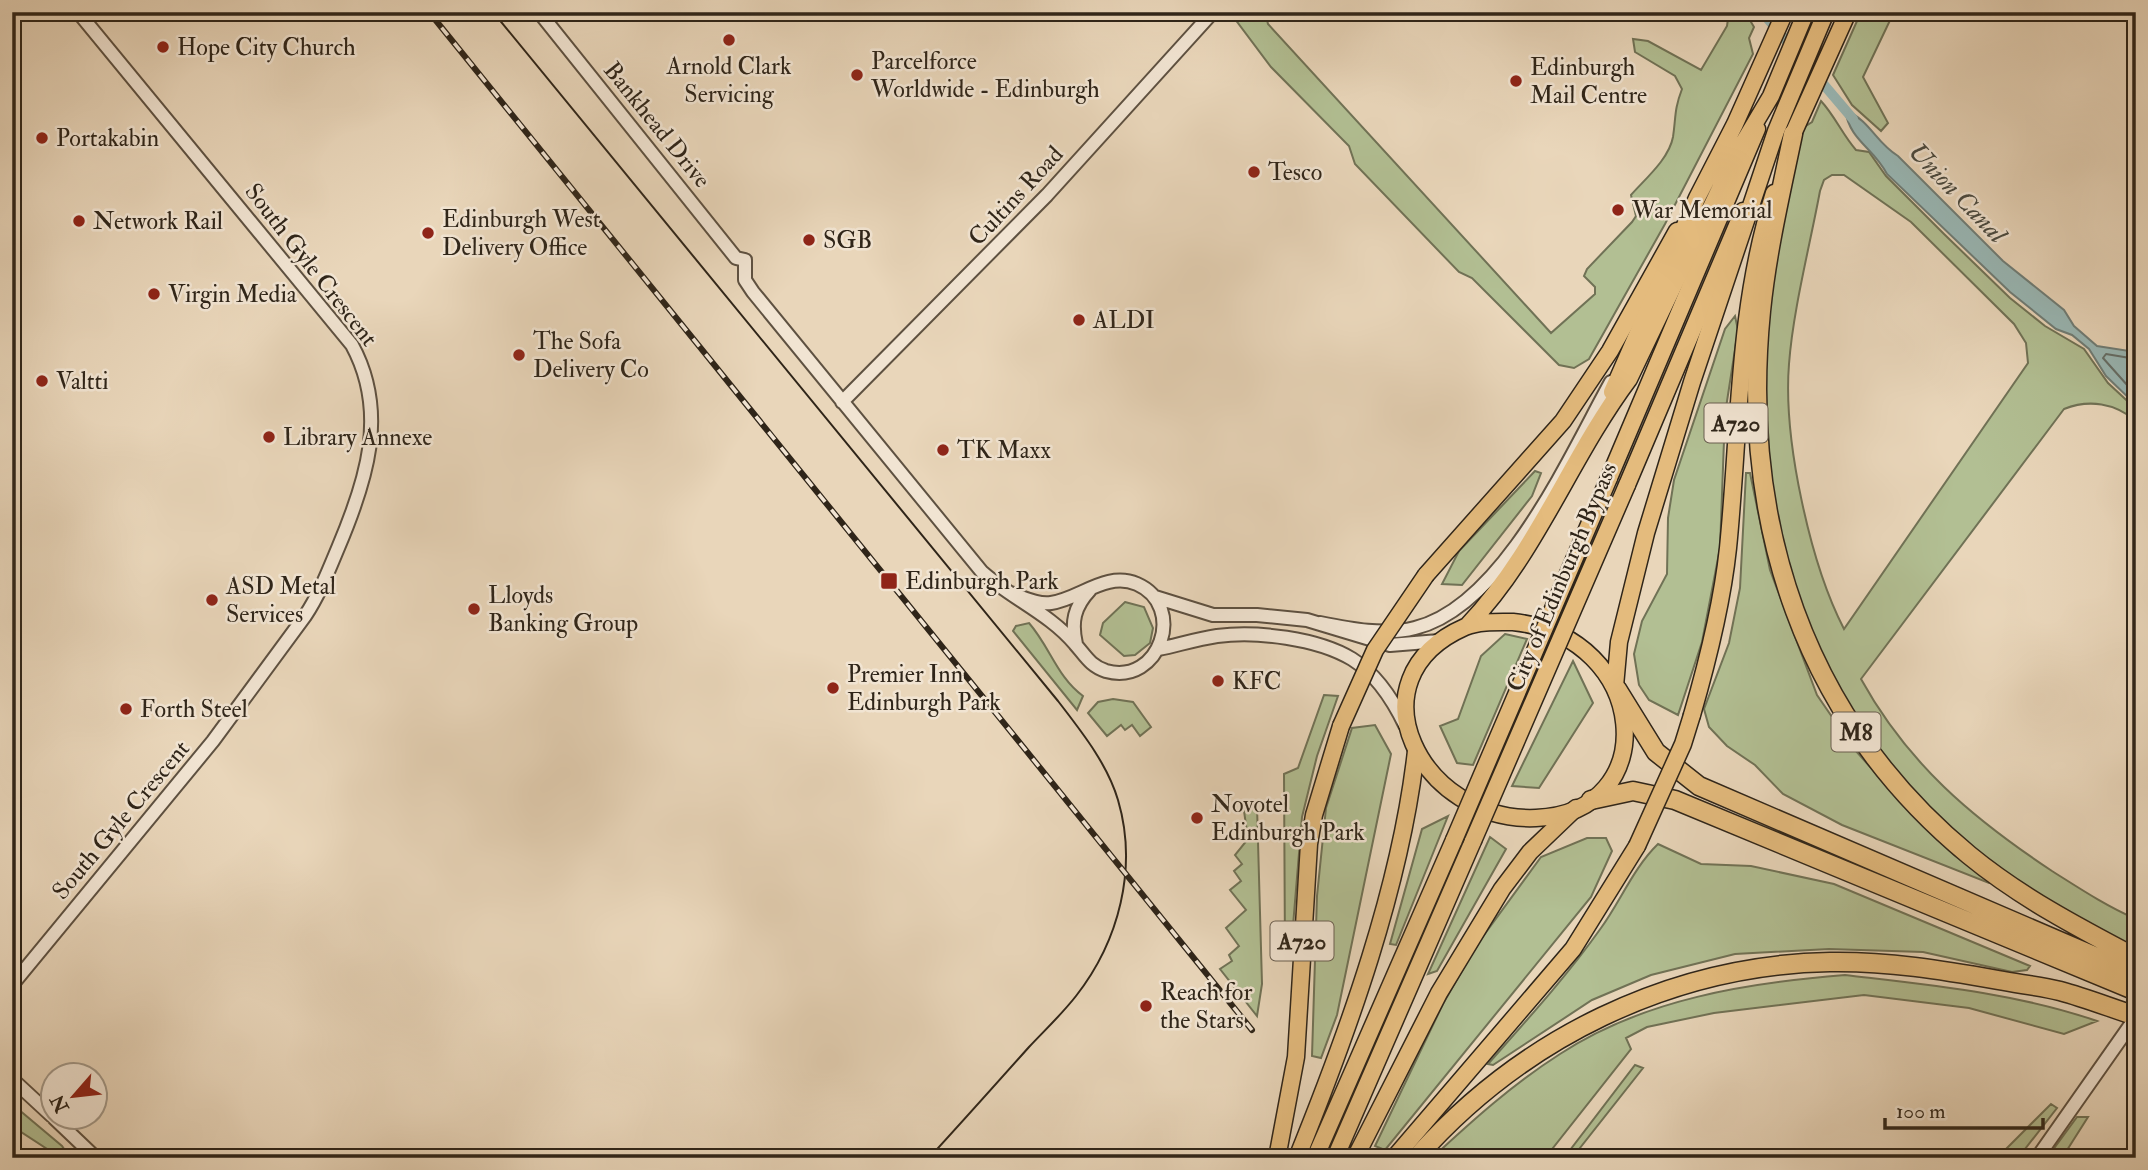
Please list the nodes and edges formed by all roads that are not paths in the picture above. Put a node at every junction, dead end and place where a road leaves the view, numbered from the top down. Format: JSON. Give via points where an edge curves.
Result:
{"nodes":[{"id":1,"x":78,"y":12,"type":"edge"},
{"id":2,"x":539,"y":12,"type":"edge"},
{"id":3,"x":1213,"y":12,"type":"edge"},
{"id":4,"x":1784,"y":12,"type":"edge"},
{"id":5,"x":1806,"y":12,"type":"edge"},
{"id":6,"x":1826,"y":12,"type":"edge"},
{"id":7,"x":1848,"y":12,"type":"edge"},
{"id":8,"x":1771,"y":96,"type":"junction"},
{"id":9,"x":1784,"y":132,"type":"junction"},
{"id":10,"x":1697,"y":198,"type":"junction"},
{"id":11,"x":1632,"y":345,"type":"junction"},
{"id":12,"x":842,"y":402,"type":"junction"},
{"id":13,"x":1604,"y":412,"type":"junction"},
{"id":14,"x":1090,"y":589,"type":"junction"},
{"id":15,"x":1010,"y":593,"type":"junction"},
{"id":16,"x":1155,"y":597,"type":"junction"},
{"id":17,"x":1320,"y":623,"type":"junction"},
{"id":18,"x":1468,"y":625,"type":"junction"},
{"id":19,"x":1439,"y":641,"type":"junction"},
{"id":20,"x":1076,"y":644,"type":"junction"},
{"id":21,"x":1159,"y":649,"type":"junction"},
{"id":22,"x":1616,"y":687,"type":"junction"},
{"id":23,"x":1410,"y":735,"type":"junction"},
{"id":24,"x":1416,"y":751,"type":"junction"},
{"id":25,"x":1583,"y":804,"type":"junction"},
{"id":26,"x":2136,"y":958,"type":"edge"},
{"id":27,"x":2136,"y":974,"type":"edge"},
{"id":28,"x":12,"y":985,"type":"edge"},
{"id":29,"x":2136,"y":992,"type":"edge"},
{"id":30,"x":2136,"y":1016,"type":"edge"},
{"id":31,"x":12,"y":1079,"type":"edge"},
{"id":32,"x":38,"y":1103,"type":"edge"},
{"id":33,"x":69,"y":1132,"type":"edge"},
{"id":34,"x":96,"y":1158,"type":"edge"},
{"id":35,"x":1278,"y":1158,"type":"edge"},
{"id":36,"x":1297,"y":1158,"type":"edge"},
{"id":37,"x":1315,"y":1158,"type":"edge"},
{"id":38,"x":1335,"y":1158,"type":"edge"},
{"id":39,"x":1355,"y":1158,"type":"edge"},
{"id":40,"x":1394,"y":1158,"type":"edge"},
{"id":41,"x":1416,"y":1158,"type":"edge"},
{"id":42,"x":2037,"y":1158,"type":"edge"}],
"edges":[{"from":1,"to":28,"type":"street","name":"South Gyle Crescent","via":[[352,345],[369,390],[371,440],[362,488],[318,596],[214,741]]},
{"from":2,"to":12,"type":"street","name":"Bankhead Drive","via":[[736,258],[745,260],[748,285]]},
{"from":3,"to":12,"type":"street","name":"Cultins Road","via":[[1047,195]]},
{"from":4,"to":10,"type":"main road","number":"A720"},
{"from":5,"to":8,"type":"main road","name":"City of Edinburgh Bypass"},
{"from":6,"to":9,"type":"main road","name":"City of Edinburgh Bypass","number":"A720"},
{"from":7,"to":9,"type":"main road","number":"A720"},
{"from":8,"to":13,"type":"main road","via":[[1736,155],[1629,379]]},
{"from":8,"to":37,"type":"main road","name":"City of Edinburgh Bypass","bridge":true},
{"from":9,"to":22,"type":"main road","via":[[1715,311],[1649,520],[1619,642]]},
{"from":9,"to":26,"type":"highway","number":"M8","via":[[1757,386],[1763,484],[1780,568],[1814,660],[1889,779],[1971,857],[2075,926]]},
{"from":9,"to":38,"type":"main road","name":"City of Edinburgh Bypass","number":"A720","bridge":true},
{"from":9,"to":40,"type":"main road","number":"A720","bridge":true,"via":[[1756,261],[1741,365],[1724,582],[1710,651],[1675,762],[1637,846],[1573,949]]},
{"from":10,"to":11,"type":"main road"},
{"from":10,"to":35,"type":"main road","number":"A720","bridge":true,"via":[[1587,388],[1532,458],[1426,575],[1375,650],[1341,726],[1309,844],[1296,1057]]},
{"from":11,"to":13,"type":"main road"},
{"from":11,"to":17,"type":"street","via":[[1520,540],[1476,594],[1432,623],[1401,631]]},
{"from":12,"to":15,"type":"street","via":[[982,572]]},
{"from":13,"to":18,"type":"main road","via":[[1522,559]]},
{"from":14,"to":15,"type":"street","via":[[1046,603]]},
{"from":14,"to":16,"type":"street","via":[[1126,580]]},
{"from":14,"to":20,"type":"street","via":[[1074,614]]},
{"from":15,"to":20,"type":"street"},
{"from":16,"to":17,"type":"street","via":[[1213,615],[1271,615]]},
{"from":16,"to":21,"type":"street","via":[[1164,617]]},
{"from":17,"to":19,"type":"street","via":[[1390,645]]},
{"from":18,"to":19,"type":"main road"},
{"from":18,"to":22,"type":"main road","via":[[1513,622],[1552,629],[1587,650]]},
{"from":19,"to":23,"type":"main road","via":[[1422,659],[1410,687],[1406,708]]},
{"from":20,"to":21,"type":"street","via":[[1094,665],[1118,673],[1139,668]]},
{"from":21,"to":23,"type":"street","via":[[1218,636],[1263,634],[1332,650],[1373,676]]},
{"from":22,"to":25,"type":"main road","via":[[1625,732],[1623,748],[1613,777]]},
{"from":22,"to":27,"type":"highway","via":[[1656,752],[1699,786]]},
{"from":23,"to":24,"type":"main road"},
{"from":24,"to":25,"type":"main road","via":[[1438,782],[1478,809],[1513,818],[1536,818],[1560,815]]},
{"from":24,"to":36,"type":"main road","number":"A720","via":[[1399,848],[1368,959]]},
{"from":25,"to":29,"type":"highway","via":[[1633,791],[1675,800]]},
{"from":25,"to":39,"type":"main road","via":[[1530,852],[1502,889],[1439,993]]},
{"from":30,"to":41,"type":"highway","via":[[2053,989],[1929,968],[1829,962],[1727,974],[1656,993],[1546,1046],[1476,1098]]},
{"from":30,"to":42,"type":"street"},
{"from":31,"to":32,"type":"street"},
{"from":33,"to":34,"type":"street"}]}
